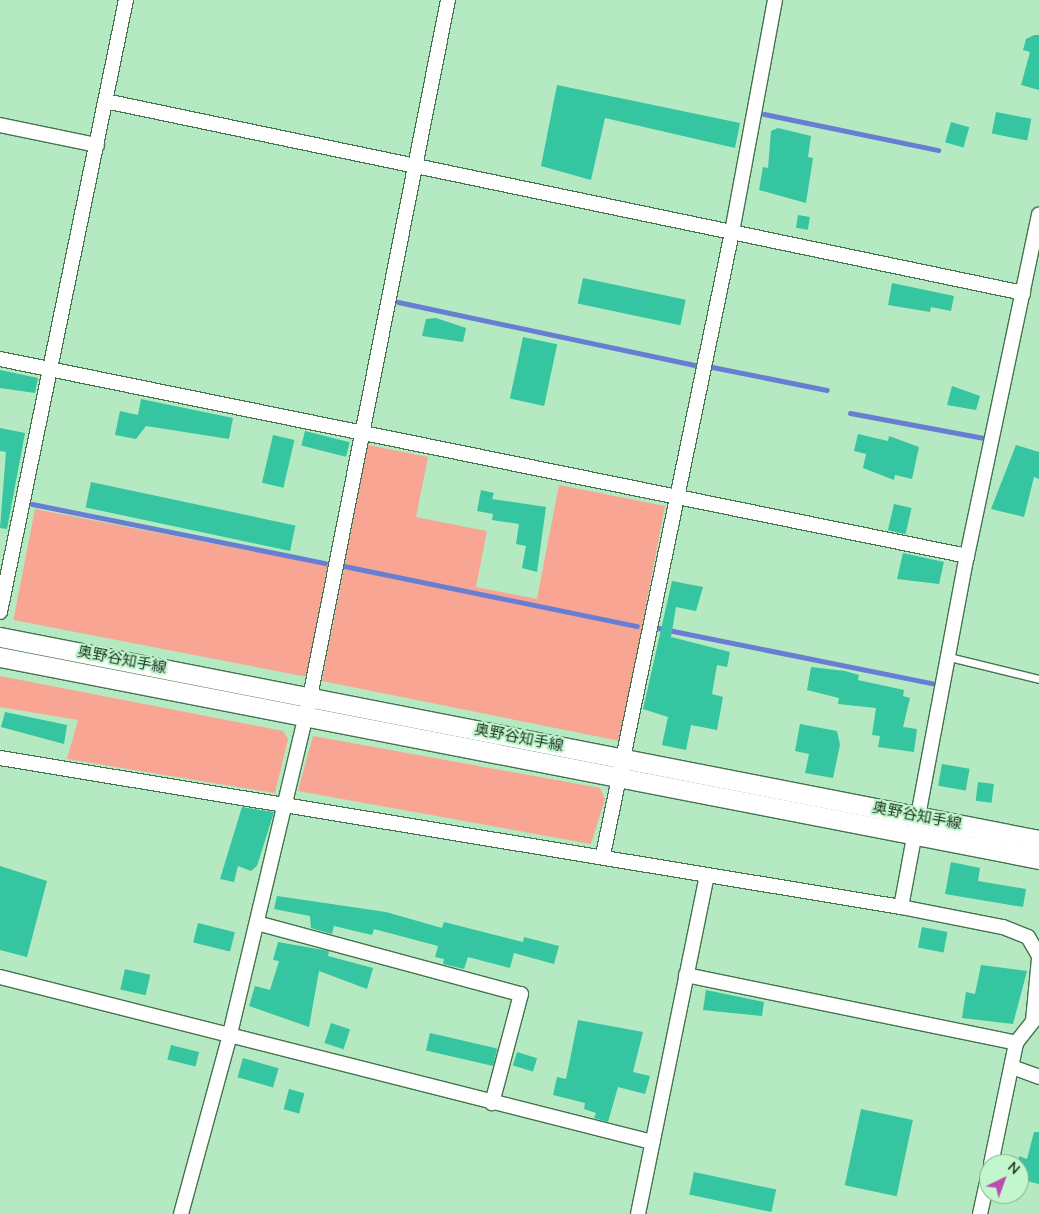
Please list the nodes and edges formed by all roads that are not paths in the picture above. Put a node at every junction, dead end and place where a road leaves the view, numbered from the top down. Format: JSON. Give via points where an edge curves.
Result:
{"nodes":[{"id":1,"x":126,"y":0,"type":"edge"},
{"id":2,"x":448,"y":0,"type":"edge"},
{"id":3,"x":774,"y":0,"type":"edge"},
{"id":4,"x":105,"y":101,"type":"junction"},
{"id":5,"x":0,"y":125,"type":"edge"},
{"id":6,"x":97,"y":145,"type":"junction"},
{"id":7,"x":416,"y":166,"type":"junction"},
{"id":8,"x":1039,"y":214,"type":"edge"},
{"id":9,"x":732,"y":232,"type":"junction"},
{"id":10,"x":1023,"y":293,"type":"junction"},
{"id":11,"x":0,"y":359,"type":"edge"},
{"id":12,"x":52,"y":369,"type":"junction"},
{"id":13,"x":361,"y":434,"type":"junction"},
{"id":14,"x":675,"y":498,"type":"junction"},
{"id":15,"x":967,"y":556,"type":"junction"},
{"id":16,"x":0,"y":612,"type":"edge"},
{"id":17,"x":0,"y":637,"type":"edge"},
{"id":18,"x":0,"y":657,"type":"edge"},
{"id":19,"x":949,"y":657,"type":"junction"},
{"id":20,"x":1039,"y":678,"type":"edge"},
{"id":21,"x":310,"y":697,"type":"junction"},
{"id":22,"x":306,"y":716,"type":"junction"},
{"id":23,"x":0,"y":758,"type":"edge"},
{"id":24,"x":622,"y":759,"type":"junction"},
{"id":25,"x":618,"y":777,"type":"junction"},
{"id":26,"x":286,"y":806,"type":"junction"},
{"id":27,"x":920,"y":816,"type":"junction"},
{"id":28,"x":916,"y":835,"type":"junction"},
{"id":29,"x":1039,"y":840,"type":"edge"},
{"id":30,"x":602,"y":856,"type":"junction"},
{"id":31,"x":1039,"y":859,"type":"edge"},
{"id":32,"x":707,"y":876,"type":"junction"},
{"id":33,"x":902,"y":907,"type":"junction"},
{"id":34,"x":257,"y":924,"type":"junction"},
{"id":35,"x":1039,"y":958,"type":"edge"},
{"id":36,"x":686,"y":975,"type":"junction"},
{"id":37,"x":0,"y":976,"type":"edge"},
{"id":38,"x":229,"y":1038,"type":"junction"},
{"id":39,"x":1016,"y":1043,"type":"junction"},
{"id":40,"x":1012,"y":1067,"type":"junction"},
{"id":41,"x":1039,"y":1077,"type":"edge"},
{"id":42,"x":492,"y":1103,"type":"junction"},
{"id":43,"x":652,"y":1142,"type":"junction"},
{"id":44,"x":993,"y":1154,"type":"edge"},
{"id":45,"x":181,"y":1214,"type":"edge"},
{"id":46,"x":638,"y":1214,"type":"edge"}],
"edges":[{"from":1,"to":4,"type":"street"},
{"from":2,"to":7,"type":"street"},
{"from":3,"to":9,"type":"street"},
{"from":4,"to":6,"type":"street"},
{"from":4,"to":7,"type":"street"},
{"from":5,"to":6,"type":"street"},
{"from":6,"to":12,"type":"street"},
{"from":7,"to":9,"type":"street"},
{"from":7,"to":13,"type":"street"},
{"from":8,"to":10,"type":"street"},
{"from":9,"to":10,"type":"street"},
{"from":9,"to":14,"type":"street"},
{"from":10,"to":15,"type":"street"},
{"from":11,"to":12,"type":"street"},
{"from":12,"to":13,"type":"street"},
{"from":12,"to":16,"type":"street"},
{"from":13,"to":14,"type":"street"},
{"from":13,"to":21,"type":"street"},
{"from":14,"to":15,"type":"street"},
{"from":14,"to":24,"type":"street"},
{"from":15,"to":19,"type":"street"},
{"from":17,"to":21,"type":"main road","name":"奥野谷知手線"},
{"from":18,"to":22,"type":"main road","name":"奥野谷知手線"},
{"from":19,"to":20,"type":"lane"},
{"from":19,"to":27,"type":"street"},
{"from":21,"to":22,"type":"street"},
{"from":21,"to":24,"type":"main road","name":"奥野谷知手線"},
{"from":22,"to":25,"type":"main road","name":"奥野谷知手線"},
{"from":22,"to":26,"type":"street"},
{"from":23,"to":26,"type":"street"},
{"from":24,"to":25,"type":"street"},
{"from":24,"to":27,"type":"main road","name":"奥野谷知手線"},
{"from":25,"to":28,"type":"main road","name":"奥野谷知手線"},
{"from":25,"to":30,"type":"street"},
{"from":26,"to":30,"type":"street"},
{"from":26,"to":34,"type":"street"},
{"from":27,"to":28,"type":"street"},
{"from":27,"to":29,"type":"main road","name":"奥野谷知手線"},
{"from":28,"to":31,"type":"main road","name":"奥野谷知手線"},
{"from":28,"to":33,"type":"street"},
{"from":30,"to":32,"type":"street"},
{"from":32,"to":33,"type":"street"},
{"from":32,"to":36,"type":"street"},
{"from":33,"to":35,"type":"street","via":[[1004,928],[1028,937]]},
{"from":34,"to":38,"type":"street"},
{"from":34,"to":42,"type":"street","via":[[521,994]]},
{"from":35,"to":39,"type":"street","via":[[1033,1021]]},
{"from":36,"to":39,"type":"street"},
{"from":36,"to":43,"type":"street"},
{"from":37,"to":38,"type":"street"},
{"from":38,"to":42,"type":"street"},
{"from":38,"to":45,"type":"street"},
{"from":39,"to":40,"type":"street"},
{"from":40,"to":41,"type":"street"},
{"from":40,"to":44,"type":"street"},
{"from":42,"to":43,"type":"street"},
{"from":43,"to":46,"type":"street"}]}
